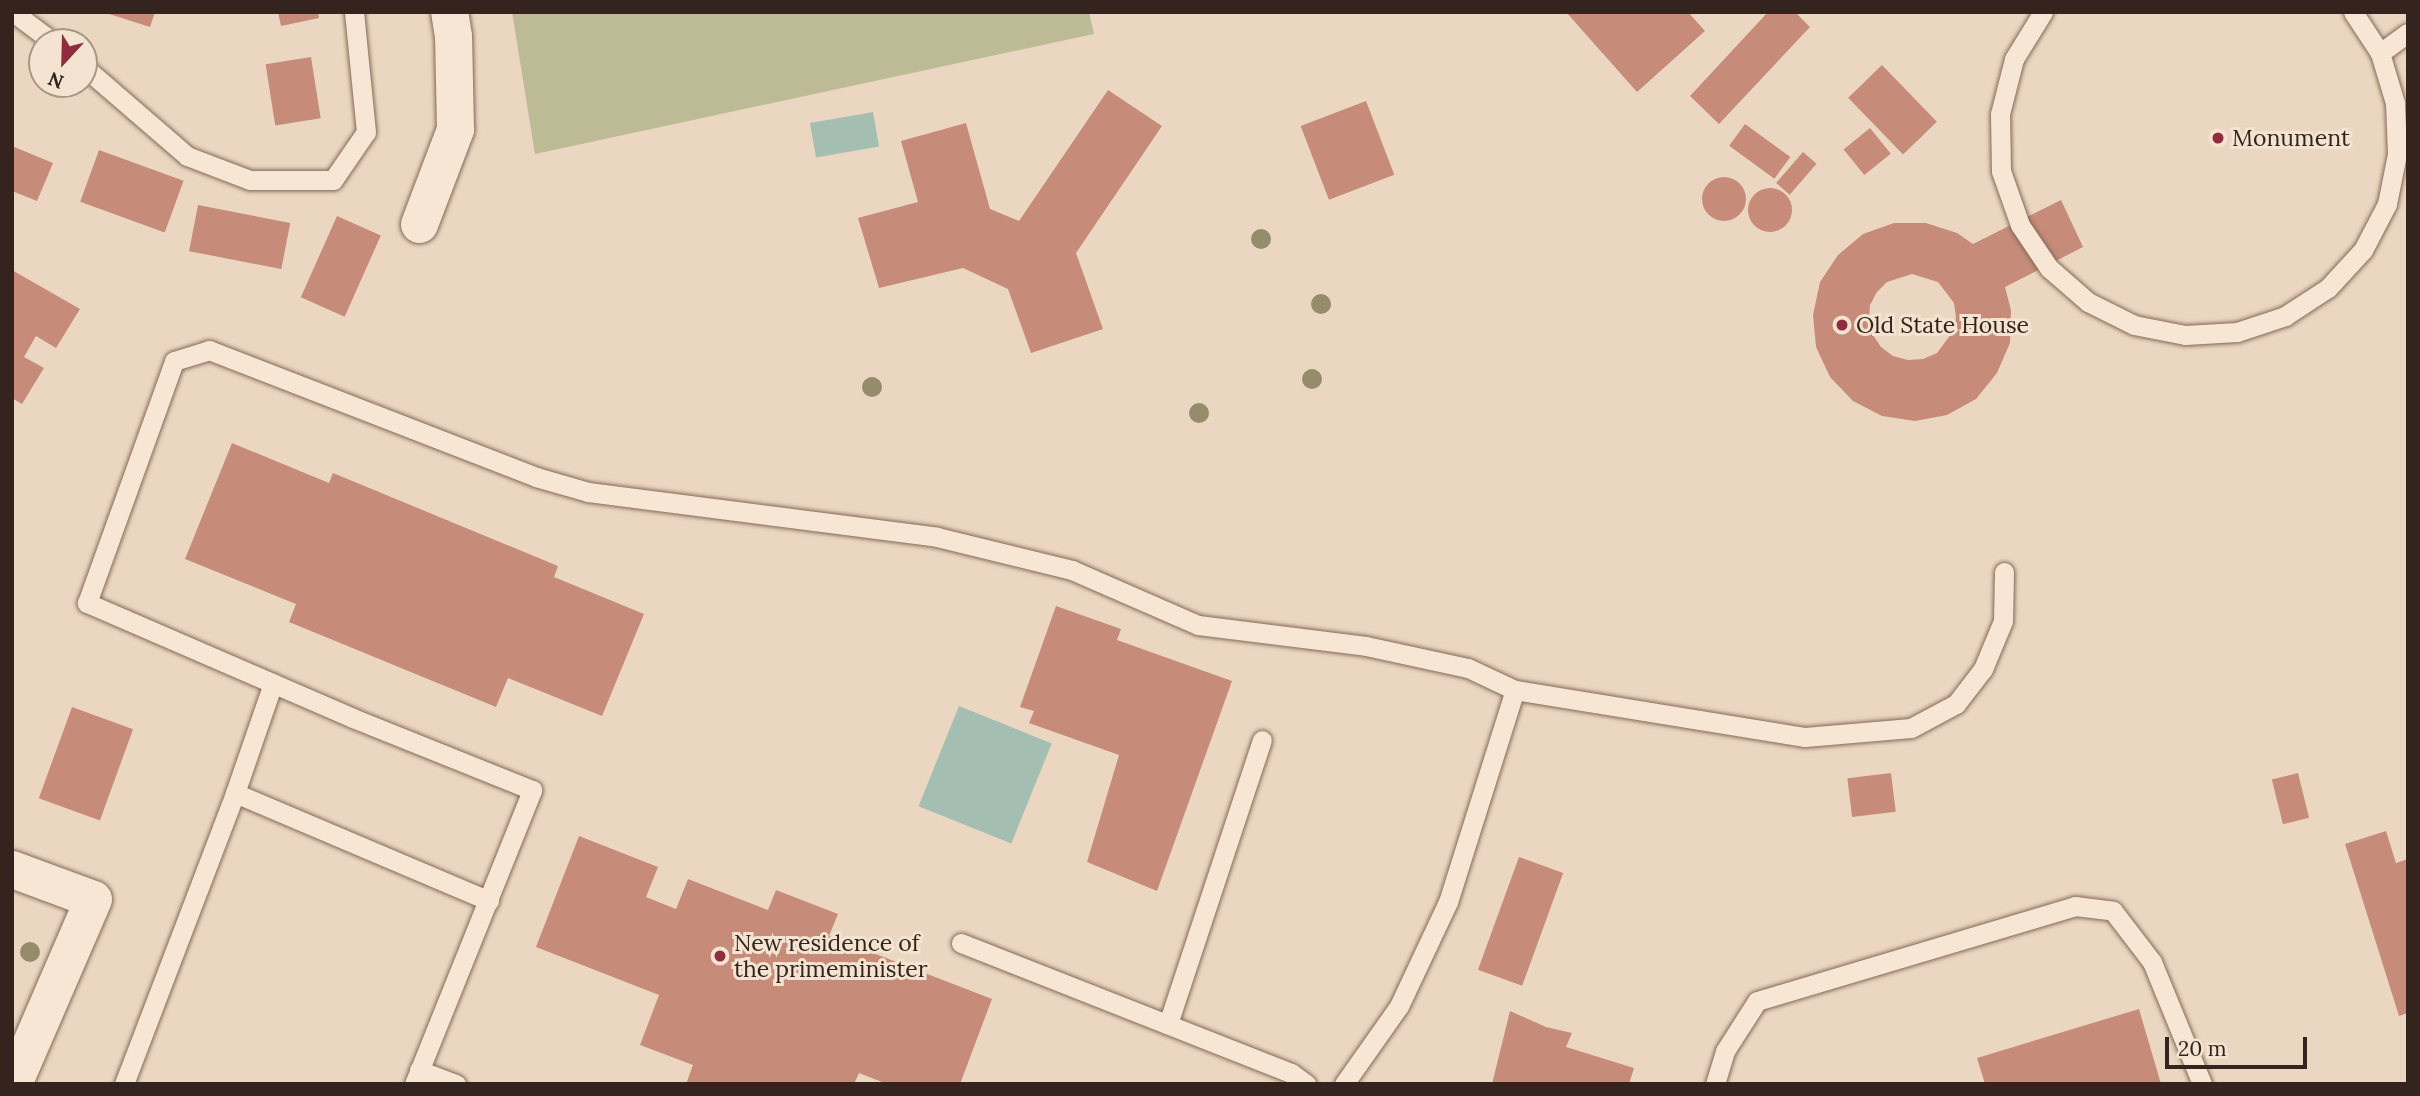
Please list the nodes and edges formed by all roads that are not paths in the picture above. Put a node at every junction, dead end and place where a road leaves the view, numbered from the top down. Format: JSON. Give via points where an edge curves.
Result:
{"nodes":[{"id":1,"x":13,"y":12,"type":"edge"},
{"id":2,"x":355,"y":12,"type":"edge"},
{"id":3,"x":449,"y":12,"type":"edge"},
{"id":4,"x":2043,"y":12,"type":"edge"},
{"id":5,"x":2353,"y":12,"type":"edge"},
{"id":6,"x":34,"y":28,"type":"edge"},
{"id":7,"x":2408,"y":33,"type":"edge"},
{"id":8,"x":2380,"y":53,"type":"junction"},
{"id":9,"x":98,"y":78,"type":"edge"},
{"id":10,"x":419,"y":224,"type":"dead end"},
{"id":11,"x":2004,"y":572,"type":"dead end"},
{"id":12,"x":273,"y":683,"type":"junction"},
{"id":13,"x":1515,"y":690,"type":"junction"},
{"id":14,"x":1262,"y":740,"type":"dead end"},
{"id":15,"x":235,"y":793,"type":"junction"},
{"id":16,"x":12,"y":869,"type":"edge"},
{"id":17,"x":489,"y":901,"type":"junction"},
{"id":18,"x":961,"y":943,"type":"dead end"},
{"id":19,"x":1168,"y":1024,"type":"junction"},
{"id":20,"x":417,"y":1077,"type":"edge"},
{"id":21,"x":13,"y":1084,"type":"edge"},
{"id":22,"x":124,"y":1084,"type":"edge"},
{"id":23,"x":456,"y":1084,"type":"edge"},
{"id":24,"x":1306,"y":1084,"type":"edge"},
{"id":25,"x":1344,"y":1084,"type":"edge"},
{"id":26,"x":1715,"y":1084,"type":"edge"},
{"id":27,"x":2202,"y":1084,"type":"edge"}],
"edges":[{"from":1,"to":6,"type":"lane"},
{"from":2,"to":9,"type":"lane","via":[[366,132],[333,180],[250,180],[187,156]]},
{"from":3,"to":10,"type":"street","via":[[455,129]]},
{"from":4,"to":8,"type":"lane","via":[[2014,59],[2000,114],[2001,171],[2020,225],[2049,268],[2088,302],[2134,325],[2185,335],[2236,332],[2285,316],[2329,288],[2363,250],[2387,204],[2397,154],[2395,103]]},
{"from":5,"to":8,"type":"lane"},
{"from":7,"to":8,"type":"lane"},
{"from":11,"to":13,"type":"lane","via":[[2003,621],[1983,668],[1956,704],[1911,728],[1805,737]]},
{"from":12,"to":13,"type":"lane","via":[[87,603],[174,361],[209,349],[536,477],[587,492],[937,537],[1072,570],[1198,625],[1366,646],[1468,668]]},
{"from":12,"to":15,"type":"lane"},
{"from":12,"to":17,"type":"lane","via":[[532,790]]},
{"from":13,"to":25,"type":"lane","via":[[1448,902],[1399,1006]]},
{"from":14,"to":19,"type":"lane"},
{"from":15,"to":17,"type":"lane"},
{"from":15,"to":22,"type":"lane"},
{"from":16,"to":21,"type":"street","via":[[93,899]]},
{"from":17,"to":20,"type":"lane"},
{"from":18,"to":19,"type":"lane"},
{"from":19,"to":24,"type":"lane","via":[[1291,1073]]},
{"from":20,"to":23,"type":"lane"},
{"from":26,"to":27,"type":"lane","via":[[1725,1051],[1756,1001],[2075,905],[2113,911],[2152,962]]}]}
